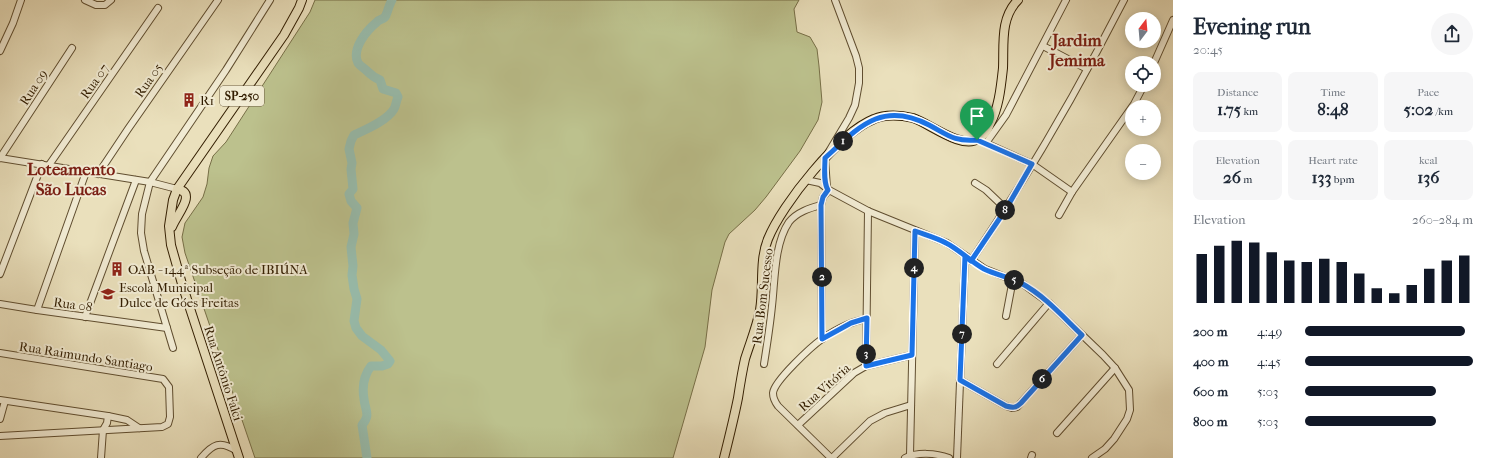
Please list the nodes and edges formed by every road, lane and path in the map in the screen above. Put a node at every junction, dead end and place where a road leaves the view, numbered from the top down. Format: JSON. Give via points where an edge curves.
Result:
{"nodes":[{"id":1,"x":21,"y":0,"type":"edge"},
{"id":2,"x":85,"y":0,"type":"edge"},
{"id":3,"x":112,"y":0,"type":"edge"},
{"id":4,"x":218,"y":0,"type":"edge"},
{"id":5,"x":270,"y":0,"type":"edge"},
{"id":6,"x":302,"y":0,"type":"edge"},
{"id":7,"x":835,"y":0,"type":"edge"},
{"id":8,"x":1018,"y":0,"type":"edge"},
{"id":9,"x":1066,"y":0,"type":"edge"},
{"id":10,"x":1124,"y":0,"type":"edge"},
{"id":11,"x":158,"y":8,"type":"dead end"},
{"id":12,"x":1173,"y":20,"type":"edge"},
{"id":13,"x":1043,"y":46,"type":"junction"},
{"id":14,"x":72,"y":48,"type":"dead end"},
{"id":15,"x":0,"y":51,"type":"edge"},
{"id":16,"x":1157,"y":56,"type":"edge"},
{"id":17,"x":1087,"y":69,"type":"junction"},
{"id":18,"x":1140,"y":92,"type":"edge"},
{"id":19,"x":977,"y":140,"type":"junction"},
{"id":20,"x":986,"y":143,"type":"junction"},
{"id":21,"x":0,"y":158,"type":"edge"},
{"id":22,"x":825,"y":158,"type":"junction"},
{"id":23,"x":42,"y":164,"type":"junction"},
{"id":24,"x":1032,"y":164,"type":"junction"},
{"id":25,"x":49,"y":165,"type":"junction"},
{"id":26,"x":86,"y":172,"type":"junction"},
{"id":27,"x":98,"y":174,"type":"junction"},
{"id":28,"x":136,"y":180,"type":"junction"},
{"id":29,"x":806,"y":180,"type":"junction"},
{"id":30,"x":150,"y":182,"type":"junction"},
{"id":31,"x":975,"y":183,"type":"dead end"},
{"id":32,"x":177,"y":189,"type":"junction"},
{"id":33,"x":828,"y":189,"type":"junction"},
{"id":34,"x":1072,"y":192,"type":"junction"},
{"id":35,"x":821,"y":205,"type":"junction"},
{"id":36,"x":1006,"y":209,"type":"junction"},
{"id":37,"x":868,"y":211,"type":"junction"},
{"id":38,"x":1059,"y":215,"type":"dead end"},
{"id":39,"x":915,"y":231,"type":"junction"},
{"id":40,"x":171,"y":245,"type":"junction"},
{"id":41,"x":965,"y":256,"type":"junction"},
{"id":42,"x":971,"y":261,"type":"junction"},
{"id":43,"x":0,"y":274,"type":"edge"},
{"id":44,"x":1012,"y":279,"type":"junction"},
{"id":45,"x":1049,"y":303,"type":"junction"},
{"id":46,"x":0,"y":304,"type":"edge"},
{"id":47,"x":37,"y":310,"type":"junction"},
{"id":48,"x":1006,"y":316,"type":"dead end"},
{"id":49,"x":85,"y":317,"type":"junction"},
{"id":50,"x":867,"y":318,"type":"junction"},
{"id":51,"x":167,"y":328,"type":"junction"},
{"id":52,"x":1082,"y":335,"type":"junction"},
{"id":53,"x":822,"y":339,"type":"junction"},
{"id":54,"x":173,"y":348,"type":"dead end"},
{"id":55,"x":0,"y":353,"type":"edge"},
{"id":56,"x":912,"y":355,"type":"junction"},
{"id":57,"x":764,"y":364,"type":"dead end"},
{"id":58,"x":997,"y":364,"type":"dead end"},
{"id":59,"x":866,"y":366,"type":"junction"},
{"id":60,"x":1115,"y":368,"type":"junction"},
{"id":61,"x":960,"y":380,"type":"junction"},
{"id":62,"x":2,"y":401,"type":"edge"},
{"id":63,"x":912,"y":405,"type":"junction"},
{"id":64,"x":108,"y":416,"type":"junction"},
{"id":65,"x":0,"y":419,"type":"edge"},
{"id":66,"x":798,"y":425,"type":"junction"},
{"id":67,"x":139,"y":428,"type":"junction"},
{"id":68,"x":103,"y":430,"type":"junction"},
{"id":69,"x":1057,"y":433,"type":"dead end"},
{"id":70,"x":0,"y":436,"type":"edge"},
{"id":71,"x":238,"y":454,"type":"edge"},
{"id":72,"x":907,"y":457,"type":"edge"},
{"id":73,"x":101,"y":458,"type":"edge"},
{"id":74,"x":201,"y":458,"type":"edge"},
{"id":75,"x":724,"y":458,"type":"edge"},
{"id":76,"x":831,"y":458,"type":"edge"},
{"id":77,"x":949,"y":458,"type":"edge"},
{"id":78,"x":957,"y":458,"type":"edge"},
{"id":79,"x":1092,"y":458,"type":"edge"}],
"edges":[{"from":1,"to":15,"type":"street"},
{"from":2,"to":3,"type":"street","via":[[96,5],[105,5]]},
{"from":4,"to":27,"type":"street","name":"Rua 05"},
{"from":5,"to":30,"type":"street"},
{"from":6,"to":32,"type":"main road","name":"Rua Antônio Falci","number":"SP-250","via":[[284,35]]},
{"from":7,"to":22,"type":"street","via":[[856,56],[859,83],[855,105]]},
{"from":8,"to":19,"type":"main road","via":[[1008,12],[1005,24],[1000,95],[994,117],[987,131]]},
{"from":9,"to":13,"type":"street"},
{"from":10,"to":17,"type":"street"},
{"from":11,"to":25,"type":"street","name":"Rua 07"},
{"from":12,"to":16,"type":"street"},
{"from":13,"to":17,"type":"street"},
{"from":13,"to":20,"type":"street","via":[[1006,116]]},
{"from":14,"to":21,"type":"street","name":"Rua 09"},
{"from":17,"to":24,"type":"street"},
{"from":18,"to":34,"type":"street","via":[[1118,128]]},
{"from":19,"to":20,"type":"street"},
{"from":19,"to":22,"type":"main road","via":[[964,141],[948,136],[912,118],[875,118],[861,126]]},
{"from":20,"to":24,"type":"street"},
{"from":21,"to":23,"type":"street"},
{"from":22,"to":29,"type":"main road"},
{"from":22,"to":33,"type":"street"},
{"from":23,"to":25,"type":"street"},
{"from":23,"to":43,"type":"street"},
{"from":24,"to":34,"type":"street"},
{"from":24,"to":36,"type":"street"},
{"from":25,"to":26,"type":"street"},
{"from":26,"to":27,"type":"street"},
{"from":26,"to":47,"type":"street"},
{"from":27,"to":28,"type":"street"},
{"from":28,"to":30,"type":"street"},
{"from":28,"to":49,"type":"street"},
{"from":29,"to":33,"type":"street","via":[[820,183]]},
{"from":29,"to":75,"type":"main road","via":[[767,240],[760,310],[745,361]]},
{"from":30,"to":32,"type":"street"},
{"from":30,"to":51,"type":"street","via":[[142,214],[141,233]]},
{"from":31,"to":36,"type":"street"},
{"from":32,"to":40,"type":"main road","name":"Rua Antônio Falci","number":"SP-250","via":[[170,212]]},
{"from":32,"to":40,"type":"main road","via":[[182,190],[187,197],[175,219]]},
{"from":33,"to":35,"type":"street"},
{"from":33,"to":37,"type":"street"},
{"from":34,"to":38,"type":"street"},
{"from":35,"to":53,"type":"street"},
{"from":35,"to":57,"type":"street","name":"Rua Bom Sucesso","via":[[812,207],[789,222],[780,243]]},
{"from":36,"to":42,"type":"street"},
{"from":37,"to":39,"type":"street"},
{"from":37,"to":50,"type":"street"},
{"from":39,"to":41,"type":"street","via":[[947,243]]},
{"from":39,"to":56,"type":"street"},
{"from":40,"to":71,"type":"main road","name":"Rua Antônio Falci","number":"SP-250"},
{"from":41,"to":42,"type":"street"},
{"from":41,"to":61,"type":"street"},
{"from":42,"to":44,"type":"street"},
{"from":44,"to":45,"type":"street"},
{"from":44,"to":48,"type":"street"},
{"from":45,"to":52,"type":"street"},
{"from":45,"to":58,"type":"street"},
{"from":46,"to":47,"type":"street","name":"Rua 08"},
{"from":47,"to":49,"type":"street","name":"Rua 08"},
{"from":49,"to":51,"type":"street","name":"Rua 08"},
{"from":50,"to":53,"type":"street","via":[[851,323]]},
{"from":50,"to":59,"type":"street"},
{"from":51,"to":54,"type":"street"},
{"from":52,"to":60,"type":"street"},
{"from":52,"to":61,"type":"street","via":[[1017,407],[1006,406]]},
{"from":53,"to":66,"type":"street","via":[[783,375],[773,391],[778,406]]},
{"from":55,"to":67,"type":"street","name":"Rua Raimundo Santiago","via":[[163,379],[169,387],[168,424],[162,427]]},
{"from":56,"to":59,"type":"street","name":"Rua Vitória"},
{"from":56,"to":63,"type":"street"},
{"from":59,"to":66,"type":"street","name":"Rua Vitória","via":[[854,373]]},
{"from":60,"to":69,"type":"street"},
{"from":60,"to":79,"type":"street","via":[[1129,390],[1130,410],[1114,439]]},
{"from":61,"to":78,"type":"street"},
{"from":62,"to":64,"type":"street"},
{"from":62,"to":65,"type":"street"},
{"from":63,"to":72,"type":"street"},
{"from":63,"to":76,"type":"street","via":[[870,421]]},
{"from":64,"to":67,"type":"street","via":[[127,420]]},
{"from":64,"to":68,"type":"street"},
{"from":66,"to":76,"type":"street"},
{"from":67,"to":68,"type":"street"},
{"from":68,"to":70,"type":"street"},
{"from":68,"to":73,"type":"street"},
{"from":71,"to":74,"type":"street","via":[[229,446],[217,444]]},
{"from":72,"to":77,"type":"street","via":[[935,455]]}]}
